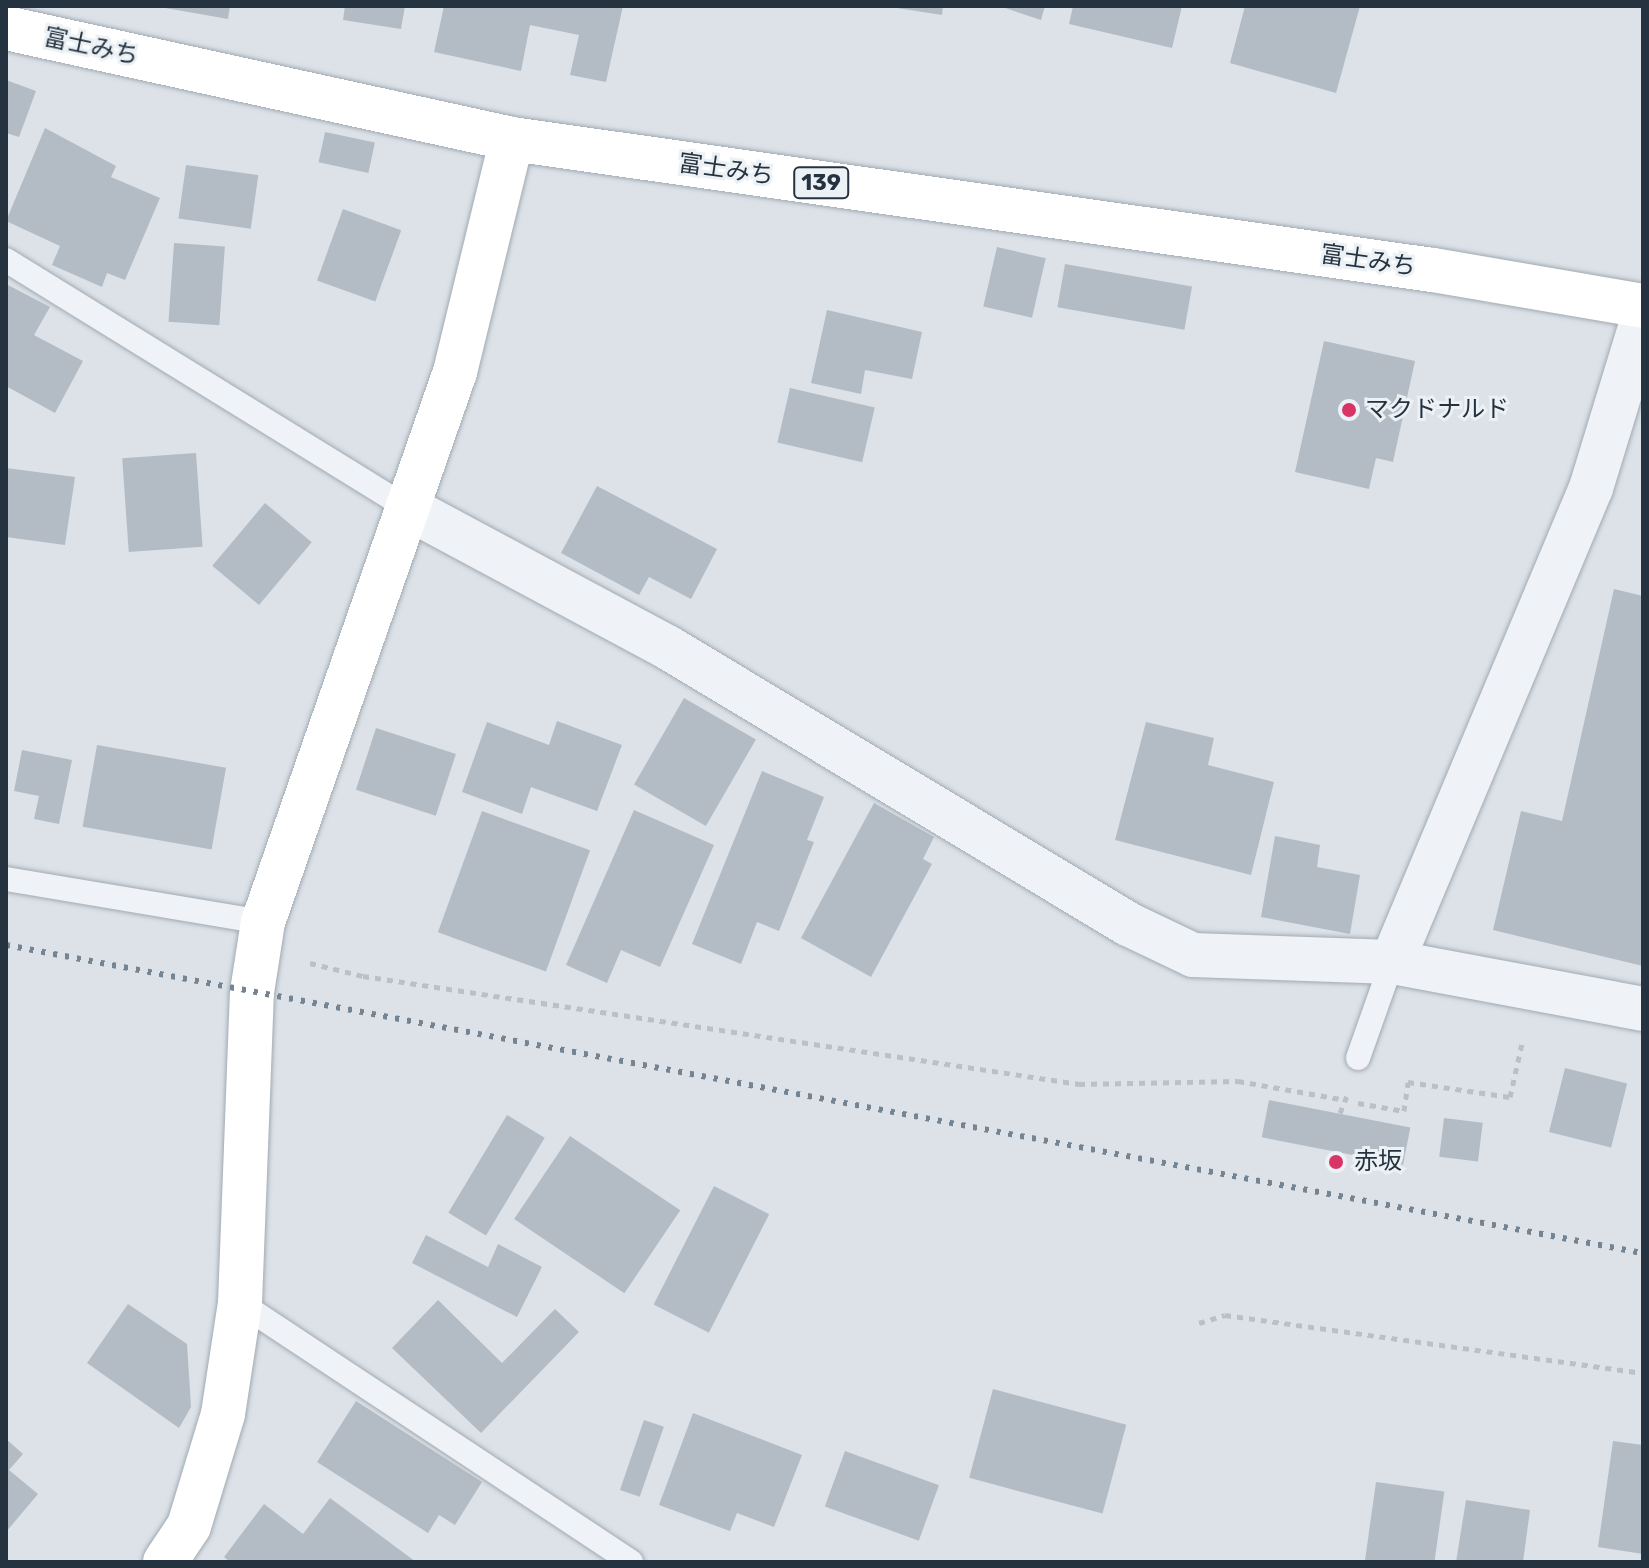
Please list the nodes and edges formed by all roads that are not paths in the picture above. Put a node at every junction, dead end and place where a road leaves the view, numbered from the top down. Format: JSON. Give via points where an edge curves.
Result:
{"nodes":[{"id":1,"x":6,"y":28,"type":"edge"},
{"id":2,"x":512,"y":139,"type":"junction"},
{"id":3,"x":6,"y":260,"type":"edge"},
{"id":4,"x":1643,"y":306,"type":"edge"},
{"id":5,"x":1643,"y":318,"type":"edge"},
{"id":6,"x":406,"y":507,"type":"junction"},
{"id":7,"x":6,"y":879,"type":"edge"},
{"id":8,"x":261,"y":936,"type":"junction"},
{"id":9,"x":1392,"y":962,"type":"junction"},
{"id":10,"x":1643,"y":1009,"type":"edge"},
{"id":11,"x":1358,"y":1058,"type":"dead end"},
{"id":12,"x":240,"y":1303,"type":"junction"},
{"id":13,"x":165,"y":1562,"type":"edge"},
{"id":14,"x":631,"y":1562,"type":"edge"}],
"edges":[{"from":1,"to":2,"type":"main road","name":"富士みち","number":"139"},
{"from":2,"to":4,"type":"main road","name":"富士みち","number":"139","via":[[1433,270]]},
{"from":2,"to":6,"type":"main road","via":[[455,372]]},
{"from":3,"to":6,"type":"lane"},
{"from":5,"to":9,"type":"street","via":[[1591,488]]},
{"from":6,"to":8,"type":"main road"},
{"from":6,"to":9,"type":"street","via":[[667,647],[1128,924],[1193,955]]},
{"from":7,"to":8,"type":"lane"},
{"from":8,"to":12,"type":"main road","via":[[242,1169]]},
{"from":9,"to":10,"type":"street"},
{"from":9,"to":11,"type":"lane"},
{"from":12,"to":13,"type":"main road","via":[[223,1414],[189,1526]]},
{"from":12,"to":14,"type":"lane"}]}
